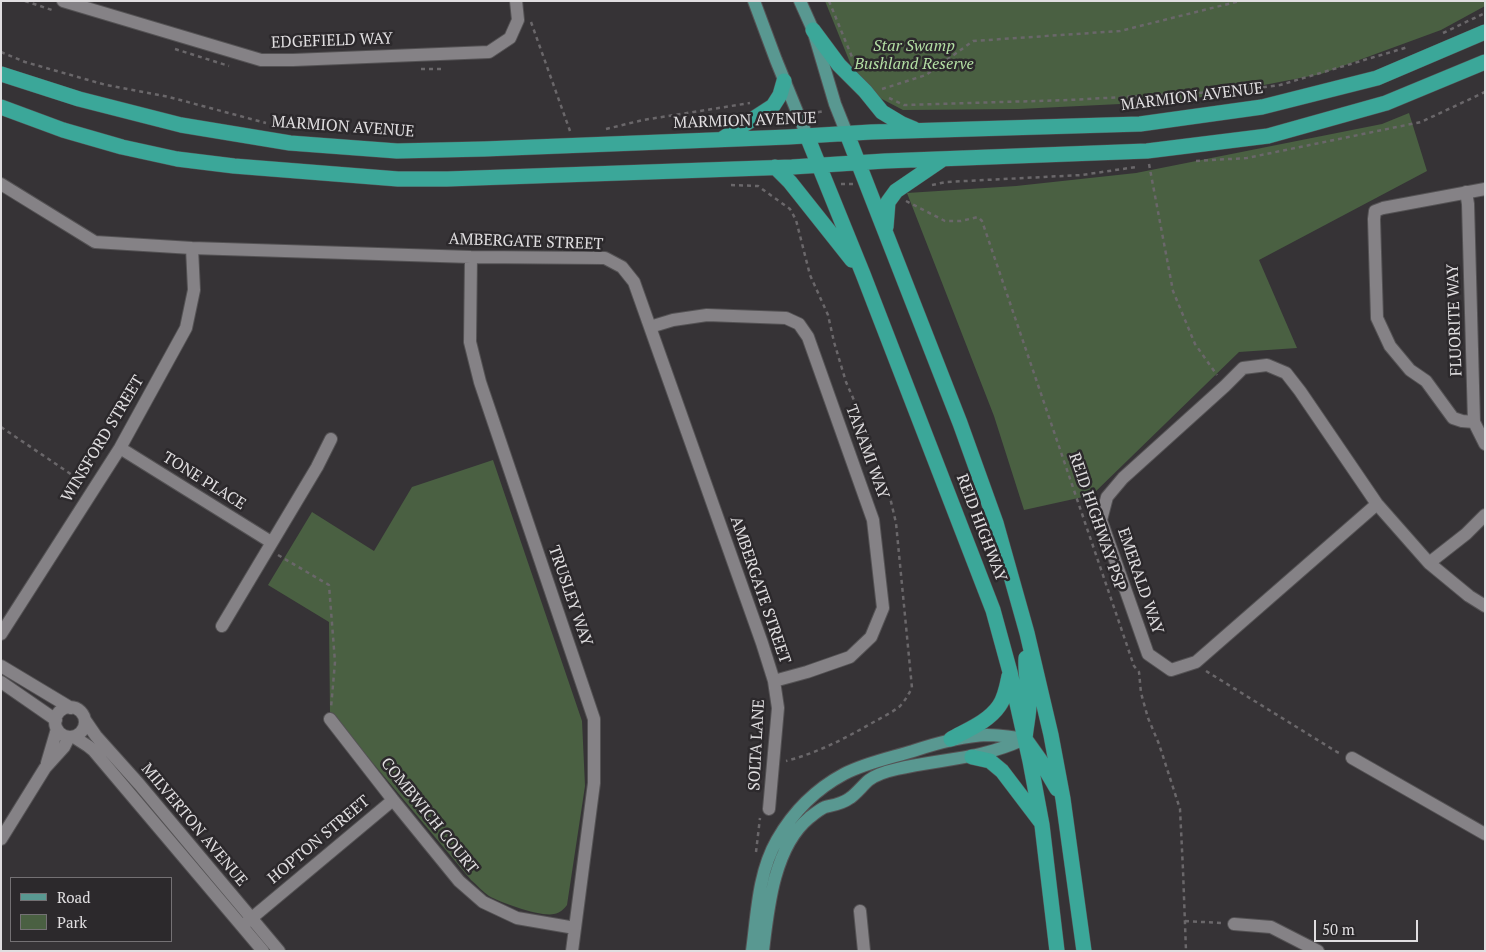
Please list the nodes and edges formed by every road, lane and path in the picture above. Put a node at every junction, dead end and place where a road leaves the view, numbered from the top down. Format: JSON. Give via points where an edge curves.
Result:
{"nodes":[{"id":1,"x":64,"y":1,"type":"edge"},
{"id":2,"x":754,"y":1,"type":"edge"},
{"id":3,"x":800,"y":1,"type":"edge"},
{"id":4,"x":829,"y":1,"type":"edge"},
{"id":5,"x":1240,"y":1,"type":"edge"},
{"id":6,"x":520,"y":2,"type":"edge"},
{"id":7,"x":1485,"y":13,"type":"edge"},
{"id":8,"x":528,"y":21,"type":"dead end"},
{"id":9,"x":813,"y":30,"type":"junction"},
{"id":10,"x":1485,"y":32,"type":"edge"},
{"id":11,"x":1442,"y":33,"type":"dead end"},
{"id":12,"x":1409,"y":47,"type":"dead end"},
{"id":13,"x":1,"y":52,"type":"edge"},
{"id":14,"x":1485,"y":62,"type":"edge"},
{"id":15,"x":856,"y":64,"type":"dead end"},
{"id":16,"x":1,"y":74,"type":"edge"},
{"id":17,"x":784,"y":81,"type":"junction"},
{"id":18,"x":1485,"y":92,"type":"edge"},
{"id":19,"x":758,"y":102,"type":"dead end"},
{"id":20,"x":1,"y":107,"type":"edge"},
{"id":21,"x":271,"y":125,"type":"dead end"},
{"id":22,"x":281,"y":126,"type":"dead end"},
{"id":23,"x":604,"y":129,"type":"dead end"},
{"id":24,"x":319,"y":130,"type":"dead end"},
{"id":25,"x":578,"y":130,"type":"dead end"},
{"id":26,"x":920,"y":131,"type":"junction"},
{"id":27,"x":376,"y":134,"type":"dead end"},
{"id":28,"x":847,"y":134,"type":"junction"},
{"id":29,"x":415,"y":135,"type":"dead end"},
{"id":30,"x":807,"y":136,"type":"junction"},
{"id":31,"x":721,"y":140,"type":"junction"},
{"id":32,"x":943,"y":159,"type":"junction"},
{"id":33,"x":1190,"y":161,"type":"dead end"},
{"id":34,"x":859,"y":163,"type":"junction"},
{"id":35,"x":819,"y":165,"type":"junction"},
{"id":36,"x":1150,"y":165,"type":"dead end"},
{"id":37,"x":1140,"y":166,"type":"dead end"},
{"id":38,"x":775,"y":167,"type":"junction"},
{"id":39,"x":1,"y":184,"type":"edge"},
{"id":40,"x":930,"y":185,"type":"dead end"},
{"id":41,"x":1485,"y":189,"type":"edge"},
{"id":42,"x":896,"y":191,"type":"junction"},
{"id":43,"x":1466,"y":192,"type":"junction"},
{"id":44,"x":885,"y":230,"type":"junction"},
{"id":45,"x":192,"y":248,"type":"junction"},
{"id":46,"x":471,"y":257,"type":"junction"},
{"id":47,"x":863,"y":274,"type":"junction"},
{"id":48,"x":650,"y":327,"type":"junction"},
{"id":49,"x":1226,"y":386,"type":"junction"},
{"id":50,"x":1474,"y":422,"type":"junction"},
{"id":51,"x":1,"y":427,"type":"edge"},
{"id":52,"x":331,"y":440,"type":"dead end"},
{"id":53,"x":1485,"y":444,"type":"edge"},
{"id":54,"x":120,"y":448,"type":"junction"},
{"id":55,"x":94,"y":489,"type":"junction"},
{"id":56,"x":1377,"y":504,"type":"junction"},
{"id":57,"x":1485,"y":515,"type":"edge"},
{"id":58,"x":270,"y":545,"type":"junction"},
{"id":59,"x":1429,"y":563,"type":"junction"},
{"id":60,"x":1485,"y":606,"type":"edge"},
{"id":61,"x":222,"y":626,"type":"dead end"},
{"id":62,"x":1027,"y":633,"type":"junction"},
{"id":63,"x":1,"y":634,"type":"edge"},
{"id":64,"x":1196,"y":662,"type":"junction"},
{"id":65,"x":1,"y":666,"type":"edge"},
{"id":66,"x":1010,"y":672,"type":"junction"},
{"id":67,"x":774,"y":681,"type":"junction"},
{"id":68,"x":1,"y":682,"type":"edge"},
{"id":69,"x":71,"y":708,"type":"junction"},
{"id":70,"x":330,"y":719,"type":"joint"},
{"id":71,"x":85,"y":720,"type":"junction"},
{"id":72,"x":56,"y":725,"type":"junction"},
{"id":73,"x":72,"y":737,"type":"junction"},
{"id":74,"x":1025,"y":738,"type":"junction"},
{"id":75,"x":951,"y":739,"type":"junction"},
{"id":76,"x":972,"y":756,"type":"junction"},
{"id":77,"x":1352,"y":758,"type":"joint"},
{"id":78,"x":45,"y":768,"type":"junction"},
{"id":79,"x":1063,"y":799,"type":"junction"},
{"id":80,"x":393,"y":800,"type":"junction"},
{"id":81,"x":770,"y":810,"type":"dead end"},
{"id":82,"x":1042,"y":824,"type":"junction"},
{"id":83,"x":1485,"y":834,"type":"edge"},
{"id":84,"x":1,"y":838,"type":"edge"},
{"id":85,"x":860,"y":911,"type":"dead end"},
{"id":86,"x":1185,"y":921,"type":"junction"},
{"id":87,"x":247,"y":922,"type":"junction"},
{"id":88,"x":1234,"y":924,"type":"joint"},
{"id":89,"x":575,"y":928,"type":"junction"},
{"id":90,"x":263,"y":951,"type":"edge"},
{"id":91,"x":279,"y":951,"type":"edge"},
{"id":92,"x":572,"y":951,"type":"edge"},
{"id":93,"x":752,"y":951,"type":"edge"},
{"id":94,"x":763,"y":951,"type":"edge"},
{"id":95,"x":864,"y":951,"type":"edge"},
{"id":96,"x":1057,"y":951,"type":"edge"},
{"id":97,"x":1084,"y":951,"type":"edge"},
{"id":98,"x":1186,"y":951,"type":"edge"},
{"id":99,"x":1318,"y":951,"type":"edge"}],
"edges":[{"from":1,"to":6,"type":"street","name":"EDGEFIELD WAY","via":[[261,60],[489,52],[510,38],[518,20]]},
{"from":2,"to":17,"type":"main road"},
{"from":3,"to":9,"type":"main road"},
{"from":4,"to":15,"type":"path"},
{"from":5,"to":12,"type":"path","via":[[1120,31],[973,41],[926,75],[877,90],[904,105],[1233,91],[1280,85]]},
{"from":7,"to":11,"type":"path"},
{"from":8,"to":25,"type":"path","via":[[532,22],[570,131]]},
{"from":9,"to":26,"type":"highway","via":[[838,65],[882,112]]},
{"from":9,"to":28,"type":"main road"},
{"from":10,"to":26,"type":"highway","name":"MARMION AVENUE","via":[[1377,78],[1262,107],[1140,124]]},
{"from":13,"to":21,"type":"path","via":[[106,85],[169,97]]},
{"from":14,"to":32,"type":"highway","via":[[1386,103],[1268,136],[1147,150]]},
{"from":16,"to":31,"type":"highway","name":"MARMION AVENUE","via":[[79,99],[181,125],[290,143],[398,151]]},
{"from":17,"to":30,"type":"main road"},
{"from":17,"to":31,"type":"highway","via":[[773,106]]},
{"from":18,"to":33,"type":"path","via":[[1421,122],[1247,158]]},
{"from":19,"to":23,"type":"path"},
{"from":20,"to":38,"type":"highway","via":[[71,132],[177,159],[398,179]]},
{"from":22,"to":24,"type":"path"},
{"from":26,"to":28,"type":"highway","name":"MARMION AVENUE"},
{"from":27,"to":29,"type":"path"},
{"from":28,"to":30,"type":"highway","name":"MARMION AVENUE"},
{"from":28,"to":34,"type":"highway","name":"REID HIGHWAY"},
{"from":30,"to":31,"type":"highway","name":"MARMION AVENUE"},
{"from":30,"to":35,"type":"highway","name":"REID HIGHWAY"},
{"from":32,"to":34,"type":"highway"},
{"from":32,"to":42,"type":"highway"},
{"from":34,"to":35,"type":"highway"},
{"from":34,"to":44,"type":"highway","name":"REID HIGHWAY"},
{"from":35,"to":38,"type":"highway"},
{"from":35,"to":47,"type":"highway","name":"REID HIGHWAY"},
{"from":36,"to":49,"type":"path","via":[[1173,291],[1195,344]]},
{"from":37,"to":40,"type":"path","via":[[1082,175]]},
{"from":38,"to":47,"type":"highway"},
{"from":39,"to":45,"type":"street","name":"AMBERGATE STREET","via":[[95,242]]},
{"from":41,"to":43,"type":"street"},
{"from":42,"to":44,"type":"highway","via":[[888,202]]},
{"from":42,"to":86,"type":"path","name":"REID HIGHWAY PSP","via":[[905,200],[944,221],[978,217],[982,222],[1134,666],[1139,672],[1148,718],[1180,809]]},
{"from":43,"to":50,"type":"street","name":"FLUORITE WAY"},
{"from":43,"to":50,"type":"street","via":[[1375,211],[1377,318],[1390,346],[1410,370],[1426,381],[1453,418]]},
{"from":44,"to":62,"type":"highway","name":"REID HIGHWAY","via":[[996,523]]},
{"from":45,"to":46,"type":"street","name":"AMBERGATE STREET"},
{"from":45,"to":54,"type":"street","name":"WINSFORD STREET","via":[[194,290],[186,328]]},
{"from":46,"to":48,"type":"street","name":"AMBERGATE STREET","via":[[605,258],[622,267],[634,282]]},
{"from":46,"to":89,"type":"street","name":"TRUSLEY WAY","via":[[470,342],[480,382],[594,719],[594,783]]},
{"from":47,"to":66,"type":"highway","name":"REID HIGHWAY","via":[[993,610]]},
{"from":48,"to":67,"type":"street","name":"AMBERGATE STREET"},
{"from":48,"to":67,"type":"street","name":"TANAMI WAY","via":[[708,315],[786,318],[799,324],[808,337],[873,520],[883,608],[871,637],[850,657]]},
{"from":49,"to":56,"type":"street","name":"EMERALD WAY","via":[[1243,368],[1267,365],[1286,373]]},
{"from":49,"to":64,"type":"street","name":"EMERALD WAY","via":[[1124,478],[1107,497],[1102,520],[1148,654],[1171,670]]},
{"from":50,"to":53,"type":"street","name":"FLUORITE WAY"},
{"from":51,"to":55,"type":"path"},
{"from":52,"to":58,"type":"street"},
{"from":54,"to":55,"type":"street","name":"WINSFORD STREET"},
{"from":54,"to":58,"type":"street","name":"TONE PLACE"},
{"from":55,"to":63,"type":"street","name":"WINSFORD STREET"},
{"from":56,"to":59,"type":"street","name":"EMERALD WAY"},
{"from":56,"to":64,"type":"street","name":"EMERALD WAY"},
{"from":57,"to":59,"type":"street"},
{"from":58,"to":61,"type":"street"},
{"from":58,"to":70,"type":"path","via":[[329,585],[335,662]]},
{"from":59,"to":60,"type":"street","name":"EMERALD WAY"},
{"from":62,"to":74,"type":"highway","via":[[1025,667],[1030,699]]},
{"from":62,"to":79,"type":"highway","name":"REID HIGHWAY"},
{"from":64,"to":77,"type":"path","via":[[1336,752]]},
{"from":65,"to":69,"type":"street"},
{"from":66,"to":74,"type":"highway","name":"REID HIGHWAY"},
{"from":66,"to":75,"type":"highway","via":[[1000,706],[987,718]]},
{"from":67,"to":81,"type":"street","name":"SOLTA LANE","via":[[778,708]]},
{"from":68,"to":72,"type":"street"},
{"from":69,"to":71,"type":"street","via":[[80,711]]},
{"from":69,"to":72,"type":"street","via":[[61,711]]},
{"from":70,"to":80,"type":"street","name":"COMBWICH COURT"},
{"from":71,"to":73,"type":"street","via":[[83,730]]},
{"from":71,"to":87,"type":"street","name":"MILVERTON AVENUE"},
{"from":72,"to":73,"type":"street","via":[[60,733]]},
{"from":72,"to":78,"type":"street"},
{"from":73,"to":78,"type":"street"},
{"from":73,"to":87,"type":"street","name":"MILVERTON AVENUE","via":[[93,750]]},
{"from":74,"to":75,"type":"main road","via":[[988,735]]},
{"from":74,"to":76,"type":"main road"},
{"from":74,"to":79,"type":"highway"},
{"from":74,"to":82,"type":"highway","name":"REID HIGHWAY"},
{"from":75,"to":93,"type":"main road","via":[[845,774],[817,792],[796,813],[777,840],[763,877]]},
{"from":76,"to":82,"type":"highway","via":[[990,761],[1002,771]]},
{"from":76,"to":94,"type":"main road","via":[[880,774],[849,799],[824,808],[809,818],[791,840],[781,860]]},
{"from":77,"to":83,"type":"street"},
{"from":78,"to":84,"type":"street"},
{"from":79,"to":97,"type":"highway","name":"REID HIGHWAY"},
{"from":80,"to":87,"type":"street","name":"HOPTON STREET"},
{"from":80,"to":89,"type":"street","name":"COMBWICH COURT","via":[[459,881],[483,902],[517,918]]},
{"from":82,"to":96,"type":"highway","name":"REID HIGHWAY"},
{"from":85,"to":95,"type":"street"},
{"from":86,"to":88,"type":"path"},
{"from":86,"to":98,"type":"path","name":"REID HIGHWAY PSP"},
{"from":87,"to":90,"type":"street","name":"MILVERTON AVENUE"},
{"from":87,"to":91,"type":"street","name":"MILVERTON AVENUE"},
{"from":88,"to":99,"type":"street","via":[[1271,927]]},
{"from":89,"to":92,"type":"street","name":"TRUSLEY WAY"}]}
